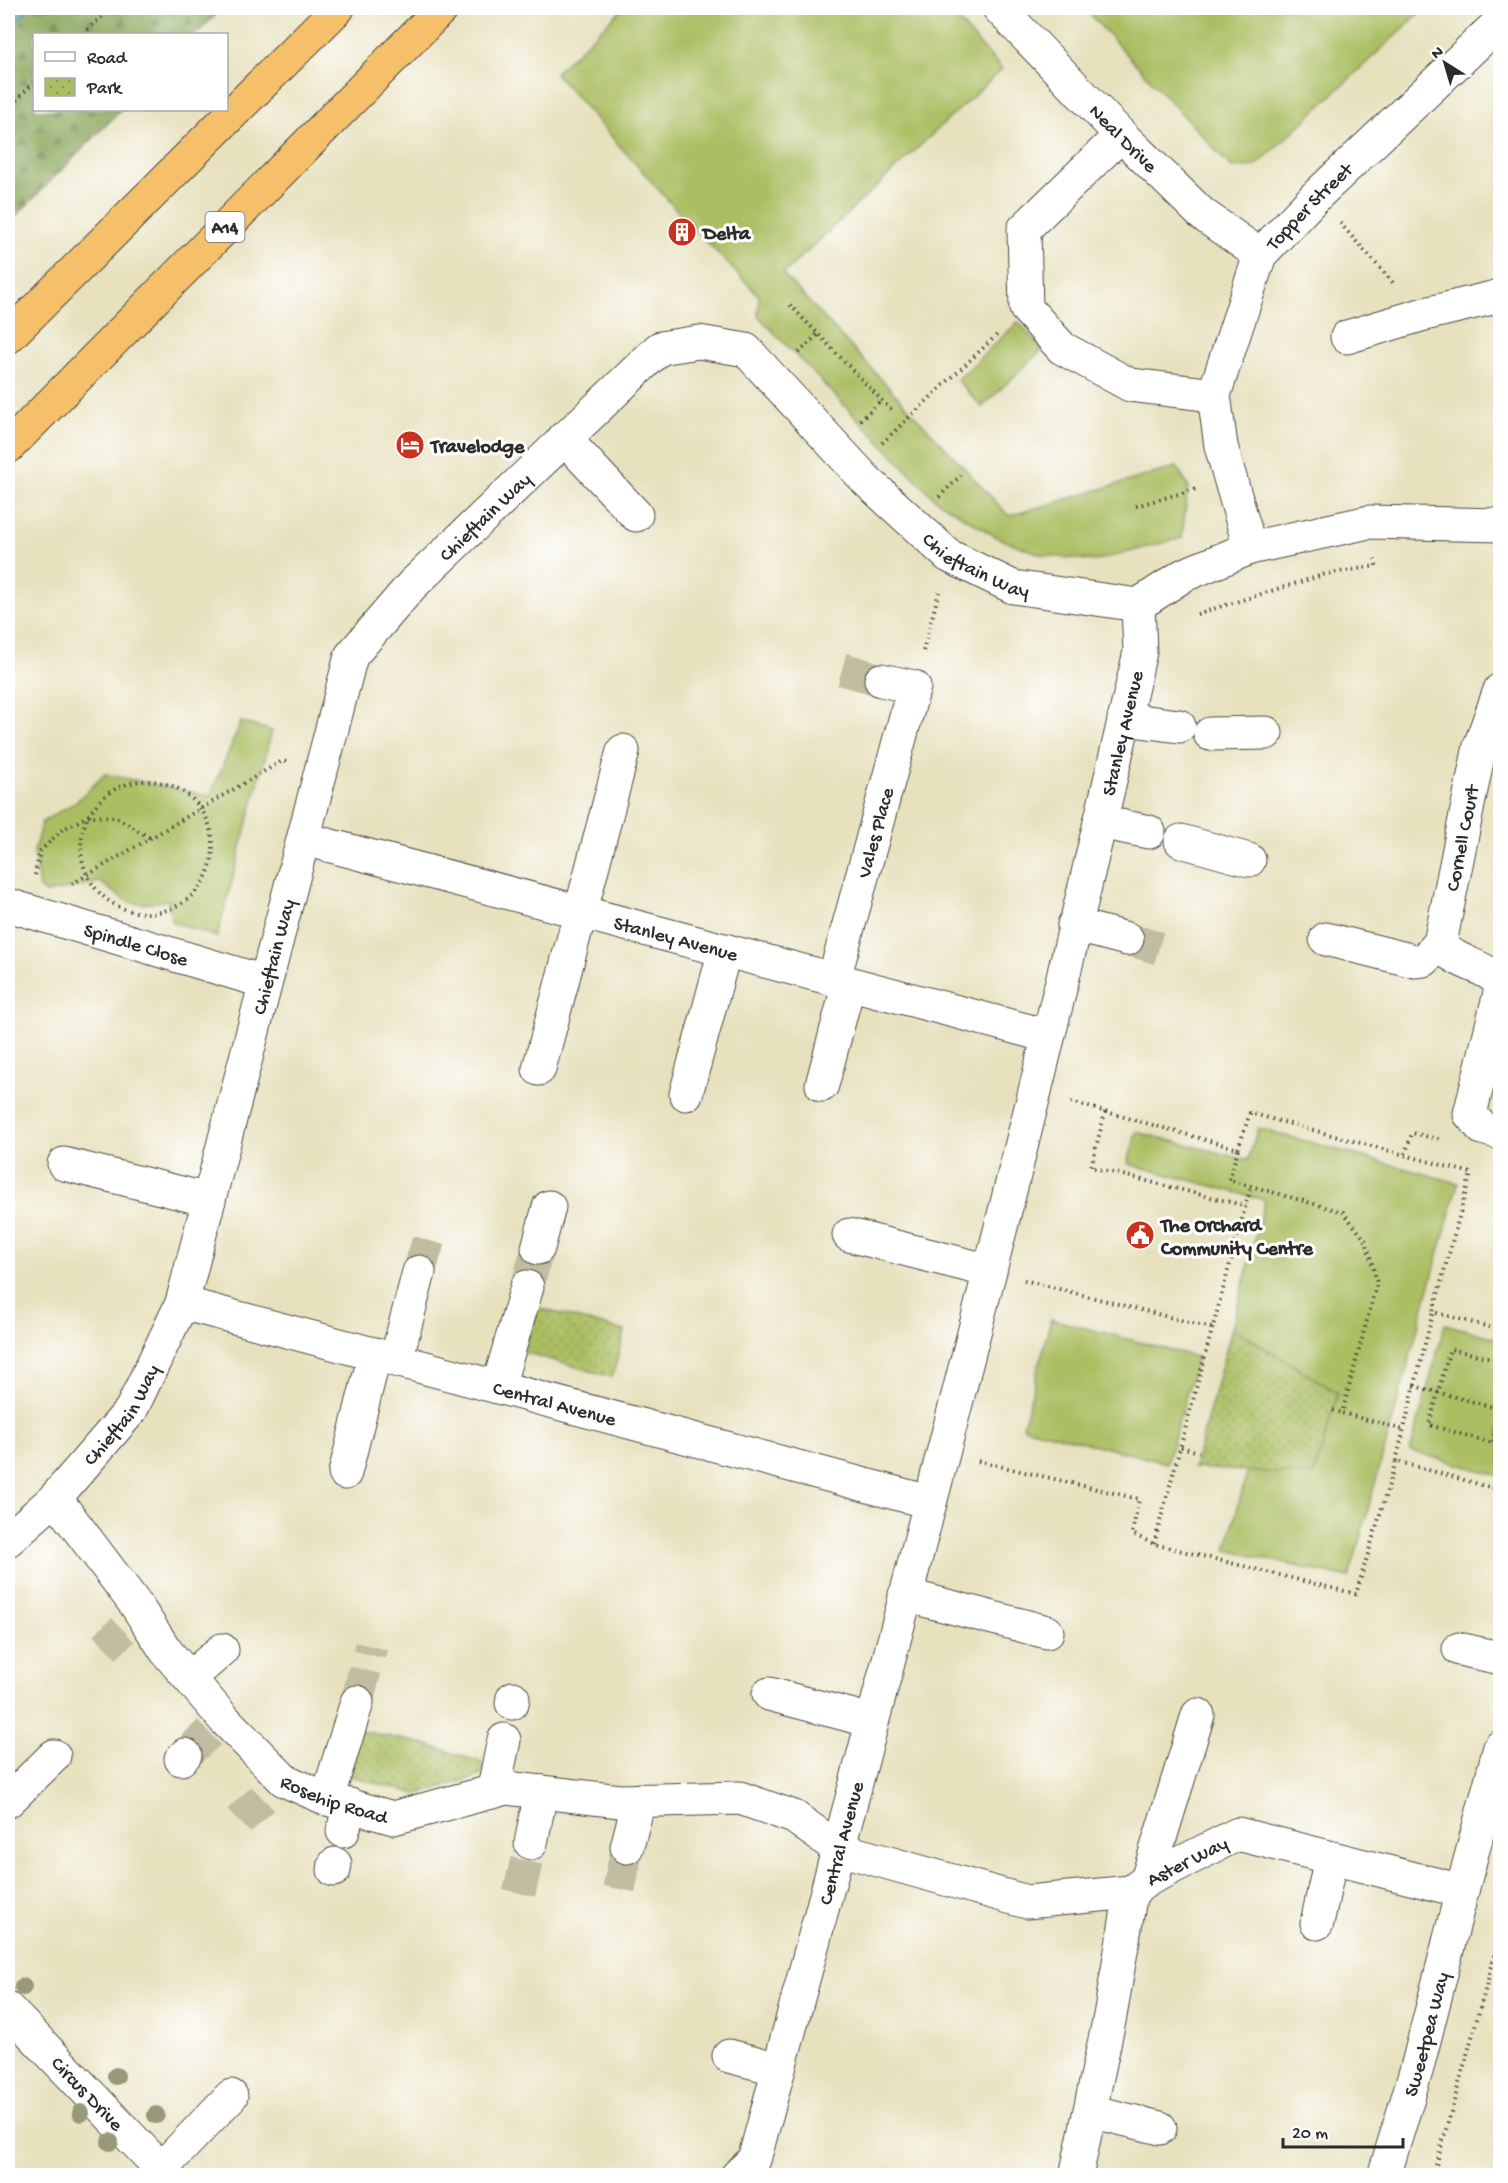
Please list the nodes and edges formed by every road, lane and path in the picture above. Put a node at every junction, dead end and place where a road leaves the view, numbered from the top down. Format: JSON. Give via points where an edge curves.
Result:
{"nodes":[{"id":1,"x":111,"y":8,"type":"edge"},
{"id":2,"x":338,"y":8,"type":"edge"},
{"id":3,"x":442,"y":8,"type":"edge"},
{"id":4,"x":999,"y":8,"type":"edge"},
{"id":5,"x":1500,"y":22,"type":"edge"},
{"id":6,"x":84,"y":33,"type":"edge"},
{"id":7,"x":33,"y":83,"type":"edge"},
{"id":8,"x":8,"y":109,"type":"edge"},
{"id":9,"x":1121,"y":135,"type":"junction"},
{"id":10,"x":1315,"y":197,"type":"junction"},
{"id":11,"x":1260,"y":255,"type":"junction"},
{"id":12,"x":1500,"y":296,"type":"edge"},
{"id":13,"x":790,"y":305,"type":"dead end"},
{"id":14,"x":1026,"y":308,"type":"junction"},
{"id":15,"x":1421,"y":315,"type":"junction"},
{"id":16,"x":8,"y":337,"type":"edge"},
{"id":17,"x":1347,"y":337,"type":"dead end"},
{"id":18,"x":1214,"y":395,"type":"junction"},
{"id":19,"x":893,"y":412,"type":"dead end"},
{"id":20,"x":564,"y":438,"type":"junction"},
{"id":21,"x":8,"y":447,"type":"edge"},
{"id":22,"x":855,"y":469,"type":"junction"},
{"id":23,"x":1232,"y":479,"type":"junction"},
{"id":24,"x":1136,"y":506,"type":"dead end"},
{"id":25,"x":636,"y":514,"type":"dead end"},
{"id":26,"x":1500,"y":525,"type":"edge"},
{"id":27,"x":1250,"y":548,"type":"junction"},
{"id":28,"x":949,"y":556,"type":"junction"},
{"id":29,"x":1138,"y":605,"type":"junction"},
{"id":30,"x":881,"y":680,"type":"tunnel mouth"},
{"id":31,"x":914,"y":687,"type":"junction"},
{"id":32,"x":1500,"y":690,"type":"edge"},
{"id":33,"x":1124,"y":718,"type":"junction"},
{"id":34,"x":1179,"y":726,"type":"dead end"},
{"id":35,"x":1266,"y":733,"type":"dead end"},
{"id":36,"x":1210,"y":734,"type":"dead end"},
{"id":37,"x":1490,"y":749,"type":"edge"},
{"id":38,"x":623,"y":751,"type":"dead end"},
{"id":39,"x":322,"y":771,"type":"junction"},
{"id":40,"x":201,"y":808,"type":"junction"},
{"id":41,"x":88,"y":816,"type":"junction"},
{"id":42,"x":1100,"y":822,"type":"junction"},
{"id":43,"x":1149,"y":832,"type":"dead end"},
{"id":44,"x":150,"y":838,"type":"junction"},
{"id":45,"x":305,"y":839,"type":"junction"},
{"id":46,"x":1181,"y":841,"type":"dead end"},
{"id":47,"x":1249,"y":860,"type":"dead end"},
{"id":48,"x":86,"y":876,"type":"junction"},
{"id":49,"x":17,"y":908,"type":"edge"},
{"id":50,"x":580,"y":912,"type":"junction"},
{"id":51,"x":1074,"y":925,"type":"junction"},
{"id":52,"x":1442,"y":931,"type":"junction"},
{"id":53,"x":1127,"y":939,"type":"tunnel mouth"},
{"id":54,"x":1326,"y":939,"type":"dead end"},
{"id":55,"x":725,"y":950,"type":"junction"},
{"id":56,"x":841,"y":981,"type":"junction"},
{"id":57,"x":265,"y":982,"type":"junction"},
{"id":58,"x":1500,"y":986,"type":"edge"},
{"id":59,"x":1500,"y":993,"type":"edge"},
{"id":60,"x":1048,"y":1036,"type":"junction"},
{"id":61,"x":539,"y":1069,"type":"dead end"},
{"id":62,"x":822,"y":1085,"type":"dead end"},
{"id":63,"x":1034,"y":1093,"type":"junction"},
{"id":64,"x":686,"y":1094,"type":"dead end"},
{"id":65,"x":1105,"y":1112,"type":"junction"},
{"id":66,"x":1470,"y":1114,"type":"junction"},
{"id":67,"x":1500,"y":1133,"type":"edge"},
{"id":68,"x":1239,"y":1149,"type":"junction"},
{"id":69,"x":1405,"y":1155,"type":"junction"},
{"id":70,"x":64,"y":1164,"type":"dead end"},
{"id":71,"x":1251,"y":1186,"type":"junction"},
{"id":72,"x":209,"y":1200,"type":"junction"},
{"id":73,"x":1246,"y":1206,"type":"junction"},
{"id":74,"x":549,"y":1208,"type":"dead end"},
{"id":75,"x":849,"y":1235,"type":"dead end"},
{"id":76,"x":538,"y":1248,"type":"tunnel mouth"},
{"id":77,"x":990,"y":1271,"type":"junction"},
{"id":78,"x":419,"y":1272,"type":"tunnel mouth"},
{"id":79,"x":527,"y":1287,"type":"tunnel mouth"},
{"id":80,"x":182,"y":1303,"type":"junction"},
{"id":81,"x":1433,"y":1312,"type":"junction"},
{"id":82,"x":1212,"y":1328,"type":"junction"},
{"id":83,"x":1500,"y":1330,"type":"edge"},
{"id":84,"x":385,"y":1357,"type":"junction"},
{"id":85,"x":1500,"y":1360,"type":"edge"},
{"id":86,"x":1414,"y":1386,"type":"junction"},
{"id":87,"x":498,"y":1387,"type":"junction"},
{"id":88,"x":1439,"y":1393,"type":"junction"},
{"id":89,"x":1333,"y":1410,"type":"dead end"},
{"id":90,"x":1500,"y":1410,"type":"edge"},
{"id":91,"x":1342,"y":1413,"type":"junction"},
{"id":92,"x":1404,"y":1430,"type":"junction"},
{"id":93,"x":1493,"y":1442,"type":"junction"},
{"id":94,"x":1500,"y":1444,"type":"edge"},
{"id":95,"x":1181,"y":1447,"type":"junction"},
{"id":96,"x":942,"y":1452,"type":"junction"},
{"id":97,"x":1199,"y":1452,"type":"dead end"},
{"id":98,"x":1396,"y":1461,"type":"junction"},
{"id":99,"x":345,"y":1473,"type":"dead end"},
{"id":100,"x":1500,"y":1490,"type":"edge"},
{"id":101,"x":55,"y":1498,"type":"junction"},
{"id":102,"x":929,"y":1503,"type":"junction"},
{"id":103,"x":8,"y":1540,"type":"edge"},
{"id":104,"x":1154,"y":1544,"type":"junction"},
{"id":105,"x":905,"y":1595,"type":"junction"},
{"id":106,"x":1047,"y":1632,"type":"dead end"},
{"id":107,"x":1459,"y":1649,"type":"dead end"},
{"id":108,"x":222,"y":1650,"type":"dead end"},
{"id":109,"x":1500,"y":1658,"type":"edge"},
{"id":110,"x":191,"y":1677,"type":"junction"},
{"id":111,"x":769,"y":1694,"type":"dead end"},
{"id":112,"x":357,"y":1702,"type":"tunnel mouth"},
{"id":113,"x":1198,"y":1715,"type":"dead end"},
{"id":114,"x":872,"y":1721,"type":"junction"},
{"id":115,"x":504,"y":1740,"type":"dead end"},
{"id":116,"x":1500,"y":1747,"type":"edge"},
{"id":117,"x":54,"y":1756,"type":"dead end"},
{"id":118,"x":493,"y":1792,"type":"junction"},
{"id":119,"x":541,"y":1792,"type":"junction"},
{"id":120,"x":639,"y":1800,"type":"junction"},
{"id":121,"x":8,"y":1801,"type":"edge"},
{"id":122,"x":340,"y":1812,"type":"junction"},
{"id":123,"x":531,"y":1843,"type":"tunnel mouth"},
{"id":124,"x":627,"y":1847,"type":"tunnel mouth"},
{"id":125,"x":839,"y":1849,"type":"junction"},
{"id":126,"x":1331,"y":1858,"type":"junction"},
{"id":127,"x":1139,"y":1886,"type":"junction"},
{"id":128,"x":1462,"y":1891,"type":"junction"},
{"id":129,"x":1317,"y":1923,"type":"dead end"},
{"id":130,"x":1500,"y":1938,"type":"edge"},
{"id":131,"x":8,"y":2009,"type":"edge"},
{"id":132,"x":729,"y":2056,"type":"dead end"},
{"id":133,"x":779,"y":2069,"type":"junction"},
{"id":134,"x":231,"y":2096,"type":"dead end"},
{"id":135,"x":1090,"y":2111,"type":"junction"},
{"id":136,"x":1160,"y":2128,"type":"dead end"},
{"id":137,"x":165,"y":2172,"type":"edge"},
{"id":138,"x":745,"y":2174,"type":"edge"},
{"id":139,"x":1076,"y":2175,"type":"edge"},
{"id":140,"x":1384,"y":2175,"type":"edge"},
{"id":141,"x":1433,"y":2175,"type":"edge"}],
"edges":[{"from":1,"to":6,"type":"path"},
{"from":2,"to":16,"type":"highway"},
{"from":3,"to":21,"type":"highway","number":"A14"},
{"from":4,"to":9,"type":"street","name":"Neal Drive"},
{"from":5,"to":10,"type":"street","name":"Topper Street"},
{"from":7,"to":8,"type":"path"},
{"from":9,"to":11,"type":"street","name":"Neal Drive","via":[[1202,214]]},
{"from":9,"to":14,"type":"street","via":[[1024,229]]},
{"from":10,"to":11,"type":"street","name":"Topper Street"},
{"from":10,"to":15,"type":"path"},
{"from":11,"to":18,"type":"street","name":"Topper Street"},
{"from":12,"to":15,"type":"street"},
{"from":13,"to":19,"type":"path"},
{"from":14,"to":18,"type":"street","via":[[1062,348],[1130,385]]},
{"from":14,"to":22,"type":"path"},
{"from":15,"to":17,"type":"street"},
{"from":18,"to":23,"type":"street","name":"Topper Street","via":[[1221,446]]},
{"from":20,"to":22,"type":"street","name":"Chieftain Way","via":[[660,348],[699,342],[746,350]]},
{"from":20,"to":25,"type":"street"},
{"from":20,"to":39,"type":"street","name":"Chieftain Way","via":[[412,585],[351,656]]},
{"from":22,"to":28,"type":"street","name":"Chieftain Way"},
{"from":23,"to":24,"type":"path"},
{"from":23,"to":27,"type":"street","name":"Topper Street"},
{"from":26,"to":27,"type":"street","via":[[1369,522]]},
{"from":27,"to":29,"type":"street","via":[[1184,575]]},
{"from":28,"to":29,"type":"street","name":"Chieftain Way","via":[[1013,587]]},
{"from":28,"to":31,"type":"path"},
{"from":29,"to":33,"type":"street","name":"Stanley Avenue","via":[[1140,652]]},
{"from":30,"to":31,"type":"street"},
{"from":31,"to":56,"type":"street","name":"Vales Place","via":[[881,839]]},
{"from":32,"to":37,"type":"street","name":"Cornell Court"},
{"from":33,"to":34,"type":"street"},
{"from":33,"to":42,"type":"street","name":"Stanley Avenue"},
{"from":35,"to":36,"type":"street"},
{"from":37,"to":52,"type":"street","name":"Cornell Court"},
{"from":38,"to":50,"type":"street"},
{"from":39,"to":40,"type":"path","via":[[282,761]]},
{"from":39,"to":45,"type":"street","name":"Chieftain Way"},
{"from":40,"to":41,"type":"path","via":[[185,792],[165,783],[143,781],[121,786],[102,798]]},
{"from":40,"to":44,"type":"path"},
{"from":40,"to":48,"type":"path","via":[[211,829],[214,850],[209,872],[198,891],[180,905],[160,913],[116,907],[99,894]]},
{"from":41,"to":44,"type":"path","via":[[116,817]]},
{"from":41,"to":48,"type":"path","via":[[81,835],[80,856]]},
{"from":41,"to":49,"type":"path","via":[[62,830],[40,851]]},
{"from":42,"to":43,"type":"street"},
{"from":42,"to":51,"type":"street","name":"Stanley Avenue"},
{"from":44,"to":48,"type":"path"},
{"from":45,"to":50,"type":"street","name":"Stanley Avenue"},
{"from":45,"to":57,"type":"street","name":"Chieftain Way"},
{"from":46,"to":47,"type":"street"},
{"from":48,"to":49,"type":"path"},
{"from":49,"to":57,"type":"street","name":"Spindle Close"},
{"from":50,"to":55,"type":"street","name":"Stanley Avenue"},
{"from":50,"to":61,"type":"street"},
{"from":51,"to":53,"type":"street"},
{"from":51,"to":60,"type":"street","name":"Stanley Avenue"},
{"from":52,"to":54,"type":"street","via":[[1424,960],[1414,961]]},
{"from":52,"to":58,"type":"street","via":[[1452,957],[1491,975]]},
{"from":55,"to":56,"type":"street","name":"Stanley Avenue"},
{"from":55,"to":64,"type":"street"},
{"from":56,"to":60,"type":"street","name":"Stanley Avenue"},
{"from":56,"to":62,"type":"street","name":"Vales Place"},
{"from":57,"to":72,"type":"street","name":"Chieftain Way"},
{"from":59,"to":66,"type":"street"},
{"from":60,"to":63,"type":"street","name":"Stanley Avenue"},
{"from":63,"to":65,"type":"path"},
{"from":63,"to":77,"type":"street","name":"Stanley Avenue"},
{"from":65,"to":68,"type":"path"},
{"from":65,"to":73,"type":"path","via":[[1091,1167]]},
{"from":66,"to":67,"type":"street","via":[[1482,1128]]},
{"from":66,"to":69,"type":"path","via":[[1443,1140],[1412,1133]]},
{"from":68,"to":69,"type":"path","via":[[1250,1113]]},
{"from":68,"to":71,"type":"path","via":[[1229,1180]]},
{"from":69,"to":81,"type":"path","via":[[1471,1173]]},
{"from":70,"to":72,"type":"street"},
{"from":71,"to":73,"type":"path"},
{"from":71,"to":91,"type":"path","via":[[1343,1212],[1366,1241],[1377,1284]]},
{"from":72,"to":80,"type":"street","name":"Chieftain Way"},
{"from":73,"to":82,"type":"path"},
{"from":74,"to":76,"type":"street"},
{"from":75,"to":77,"type":"street"},
{"from":77,"to":82,"type":"path"},
{"from":77,"to":96,"type":"street","name":"Central Avenue"},
{"from":78,"to":84,"type":"street"},
{"from":79,"to":87,"type":"street"},
{"from":80,"to":84,"type":"street","name":"Central Avenue"},
{"from":80,"to":101,"type":"street","name":"Chieftain Way","via":[[131,1410]]},
{"from":81,"to":83,"type":"path"},
{"from":81,"to":86,"type":"path"},
{"from":82,"to":95,"type":"path"},
{"from":84,"to":87,"type":"street","name":"Central Avenue"},
{"from":84,"to":99,"type":"street"},
{"from":85,"to":88,"type":"path","via":[[1450,1348]]},
{"from":86,"to":88,"type":"path"},
{"from":86,"to":92,"type":"path"},
{"from":87,"to":102,"type":"street","name":"Central Avenue"},
{"from":88,"to":90,"type":"path"},
{"from":88,"to":93,"type":"path","via":[[1430,1425]]},
{"from":89,"to":91,"type":"path"},
{"from":90,"to":93,"type":"path"},
{"from":91,"to":92,"type":"path"},
{"from":92,"to":98,"type":"path"},
{"from":93,"to":94,"type":"path"},
{"from":95,"to":97,"type":"path"},
{"from":95,"to":104,"type":"path"},
{"from":96,"to":102,"type":"street","name":"Central Avenue"},
{"from":96,"to":104,"type":"path","via":[[1139,1499],[1132,1534]]},
{"from":98,"to":100,"type":"path"},
{"from":98,"to":104,"type":"path","via":[[1356,1594]]},
{"from":101,"to":103,"type":"street","name":"Chieftain Way"},
{"from":101,"to":110,"type":"street","name":"Rosehip Road","via":[[131,1622]]},
{"from":102,"to":105,"type":"street","name":"Central Avenue"},
{"from":105,"to":106,"type":"street"},
{"from":105,"to":114,"type":"street","name":"Central Avenue"},
{"from":107,"to":109,"type":"street"},
{"from":108,"to":110,"type":"street"},
{"from":110,"to":122,"type":"street","name":"Rosehip Road","via":[[218,1725],[276,1787]]},
{"from":111,"to":114,"type":"street"},
{"from":112,"to":122,"type":"street"},
{"from":113,"to":127,"type":"street"},
{"from":114,"to":125,"type":"street","name":"Central Avenue"},
{"from":115,"to":118,"type":"street"},
{"from":116,"to":128,"type":"street"},
{"from":117,"to":121,"type":"street"},
{"from":118,"to":119,"type":"street","name":"Rosehip Road","via":[[506,1788]]},
{"from":118,"to":122,"type":"street","name":"Rosehip Road","via":[[393,1818]]},
{"from":119,"to":120,"type":"street","name":"Rosehip Road"},
{"from":119,"to":123,"type":"street"},
{"from":120,"to":124,"type":"street"},
{"from":120,"to":125,"type":"street","name":"Rosehip Road","via":[[740,1798],[794,1817]]},
{"from":125,"to":127,"type":"street","name":"Aster Way","via":[[1027,1902]]},
{"from":125,"to":133,"type":"street","name":"Central Avenue"},
{"from":126,"to":127,"type":"street","name":"Aster Way","via":[[1238,1834]]},
{"from":126,"to":128,"type":"street","name":"Aster Way"},
{"from":126,"to":129,"type":"street"},
{"from":127,"to":135,"type":"street"},
{"from":128,"to":140,"type":"street","name":"Sweetpea Way","via":[[1417,2068]]},
{"from":130,"to":141,"type":"path"},
{"from":131,"to":137,"type":"street","name":"Circus Drive"},
{"from":132,"to":133,"type":"street"},
{"from":133,"to":138,"type":"street","name":"Central Avenue","via":[[754,2160]]},
{"from":134,"to":137,"type":"street"},
{"from":135,"to":136,"type":"street"},
{"from":135,"to":139,"type":"street"}]}
